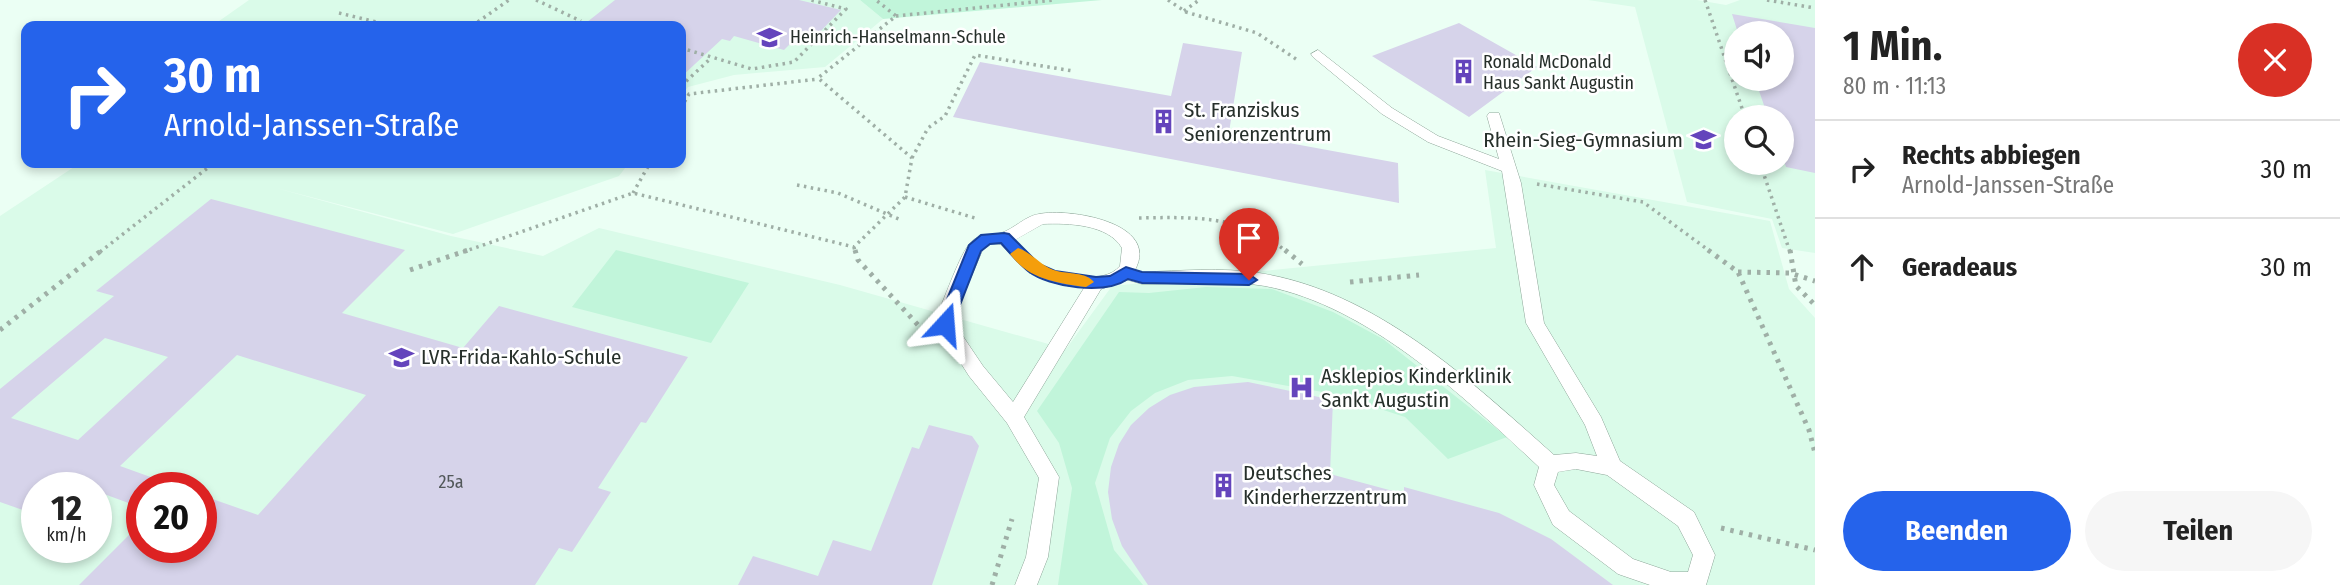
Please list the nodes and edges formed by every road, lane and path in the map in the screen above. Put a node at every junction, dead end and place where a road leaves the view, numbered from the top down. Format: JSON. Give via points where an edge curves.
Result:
{"nodes":[{"id":1,"x":509,"y":0,"type":"edge"},
{"id":2,"x":536,"y":0,"type":"edge"},
{"id":3,"x":811,"y":0,"type":"edge"},
{"id":4,"x":876,"y":0,"type":"edge"},
{"id":5,"x":1054,"y":0,"type":"edge"},
{"id":6,"x":1199,"y":0,"type":"edge"},
{"id":7,"x":1705,"y":0,"type":"edge"},
{"id":8,"x":1769,"y":0,"type":"edge"},
{"id":9,"x":1815,"y":9,"type":"edge"},
{"id":10,"x":1184,"y":11,"type":"dead end"},
{"id":11,"x":339,"y":13,"type":"dead end"},
{"id":12,"x":896,"y":16,"type":"junction"},
{"id":13,"x":581,"y":20,"type":"dead end"},
{"id":14,"x":372,"y":21,"type":"edge"},
{"id":15,"x":479,"y":21,"type":"edge"},
{"id":16,"x":686,"y":49,"type":"edge"},
{"id":17,"x":1318,"y":54,"type":"dead end"},
{"id":18,"x":712,"y":57,"type":"junction"},
{"id":19,"x":1073,"y":71,"type":"dead end"},
{"id":20,"x":818,"y":79,"type":"junction"},
{"id":21,"x":686,"y":81,"type":"edge"},
{"id":22,"x":686,"y":100,"type":"edge"},
{"id":23,"x":1741,"y":105,"type":"edge"},
{"id":24,"x":1494,"y":116,"type":"dead end"},
{"id":25,"x":912,"y":158,"type":"junction"},
{"id":26,"x":208,"y":168,"type":"edge"},
{"id":27,"x":647,"y":168,"type":"edge"},
{"id":28,"x":1764,"y":175,"type":"edge"},
{"id":29,"x":1512,"y":176,"type":"junction"},
{"id":30,"x":797,"y":185,"type":"dead end"},
{"id":31,"x":633,"y":193,"type":"junction"},
{"id":32,"x":905,"y":197,"type":"junction"},
{"id":33,"x":889,"y":215,"type":"junction"},
{"id":34,"x":988,"y":216,"type":"dead end"},
{"id":35,"x":977,"y":218,"type":"junction"},
{"id":36,"x":1136,"y":218,"type":"dead end"},
{"id":37,"x":901,"y":219,"type":"dead end"},
{"id":38,"x":995,"y":238,"type":"junction"},
{"id":39,"x":855,"y":247,"type":"junction"},
{"id":40,"x":1304,"y":266,"type":"dead end"},
{"id":41,"x":410,"y":270,"type":"dead end"},
{"id":42,"x":1738,"y":272,"type":"junction"},
{"id":43,"x":1126,"y":273,"type":"junction"},
{"id":44,"x":1790,"y":273,"type":"junction"},
{"id":45,"x":1419,"y":275,"type":"dead end"},
{"id":46,"x":1815,"y":281,"type":"edge"},
{"id":47,"x":1096,"y":283,"type":"junction"},
{"id":48,"x":1815,"y":305,"type":"edge"},
{"id":49,"x":1346,"y":308,"type":"junction"},
{"id":50,"x":921,"y":329,"type":"dead end"},
{"id":51,"x":0,"y":330,"type":"edge"},
{"id":52,"x":1014,"y":417,"type":"junction"},
{"id":53,"x":1815,"y":453,"type":"edge"},
{"id":54,"x":1550,"y":464,"type":"junction"},
{"id":55,"x":1612,"y":467,"type":"junction"},
{"id":56,"x":1014,"y":512,"type":"dead end"},
{"id":57,"x":1686,"y":519,"type":"junction"},
{"id":58,"x":1815,"y":550,"type":"edge"},
{"id":59,"x":1697,"y":583,"type":"edge"},
{"id":60,"x":992,"y":585,"type":"edge"},
{"id":61,"x":1026,"y":585,"type":"edge"}],
"edges":[{"from":1,"to":15,"type":"path"},
{"from":2,"to":13,"type":"path"},
{"from":3,"to":18,"type":"path","via":[[846,9],[794,62],[752,69]]},
{"from":4,"to":12,"type":"path"},
{"from":5,"to":12,"type":"path"},
{"from":6,"to":10,"type":"path"},
{"from":7,"to":23,"type":"path"},
{"from":8,"to":9,"type":"path"},
{"from":11,"to":14,"type":"path"},
{"from":12,"to":20,"type":"path"},
{"from":16,"to":18,"type":"path"},
{"from":17,"to":29,"type":"lane","via":[[1387,111],[1433,139]]},
{"from":18,"to":21,"type":"path"},
{"from":19,"to":25,"type":"path","via":[[975,55],[945,116],[928,128]]},
{"from":20,"to":22,"type":"path","via":[[690,94]]},
{"from":20,"to":25,"type":"path"},
{"from":24,"to":29,"type":"lane"},
{"from":25,"to":32,"type":"path"},
{"from":26,"to":51,"type":"path"},
{"from":27,"to":31,"type":"path"},
{"from":28,"to":44,"type":"path","via":[[1793,260]]},
{"from":29,"to":42,"type":"path","via":[[1643,202]]},
{"from":29,"to":55,"type":"lane","via":[[1535,323],[1594,424]]},
{"from":30,"to":33,"type":"path","via":[[838,193]]},
{"from":31,"to":39,"type":"path"},
{"from":31,"to":41,"type":"path"},
{"from":32,"to":33,"type":"path"},
{"from":32,"to":35,"type":"path"},
{"from":33,"to":37,"type":"path"},
{"from":33,"to":39,"type":"path"},
{"from":34,"to":35,"type":"path"},
{"from":35,"to":38,"type":"path"},
{"from":36,"to":40,"type":"path","via":[[1236,221],[1283,247]]},
{"from":38,"to":43,"type":"lane","via":[[1040,219],[1084,220],[1121,236],[1131,259]]},
{"from":38,"to":47,"type":"lane","via":[[1034,268],[1052,276]]},
{"from":38,"to":52,"type":"lane","via":[[975,248],[945,324]]},
{"from":39,"to":50,"type":"path","via":[[858,260]]},
{"from":42,"to":44,"type":"path"},
{"from":42,"to":53,"type":"path","via":[[1810,430]]},
{"from":43,"to":47,"type":"lane"},
{"from":43,"to":49,"type":"lane","via":[[1142,278],[1269,281]]},
{"from":44,"to":46,"type":"path"},
{"from":44,"to":48,"type":"path","via":[[1799,294]]},
{"from":45,"to":49,"type":"path","via":[[1325,284]]},
{"from":47,"to":52,"type":"lane"},
{"from":49,"to":54,"type":"lane","via":[[1395,338],[1489,409]]},
{"from":52,"to":61,"type":"lane","via":[[1049,477],[1037,557]]},
{"from":54,"to":55,"type":"lane","via":[[1576,461]]},
{"from":54,"to":59,"type":"lane","via":[[1544,485],[1561,518],[1626,567],[1671,583]]},
{"from":55,"to":57,"type":"lane"},
{"from":56,"to":60,"type":"path"},
{"from":57,"to":58,"type":"path"},
{"from":57,"to":59,"type":"lane","via":[[1704,555]]}]}
